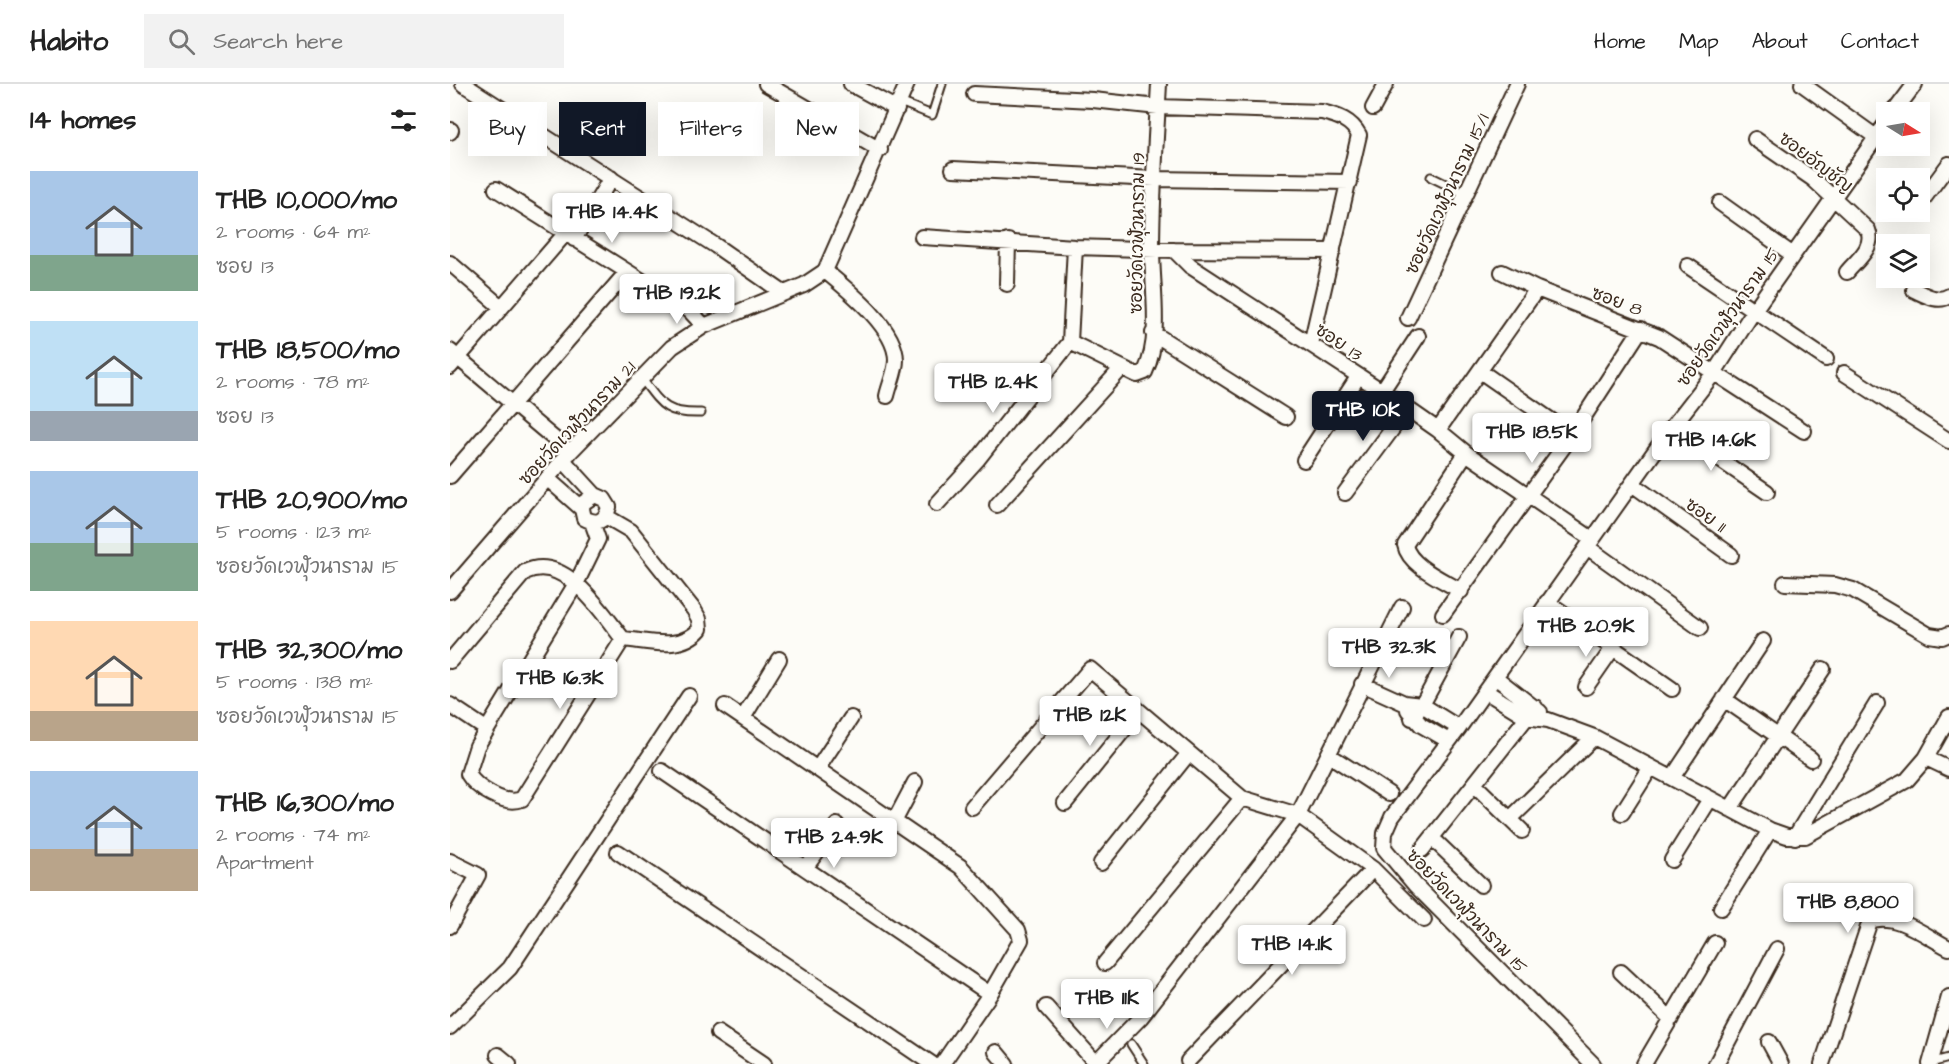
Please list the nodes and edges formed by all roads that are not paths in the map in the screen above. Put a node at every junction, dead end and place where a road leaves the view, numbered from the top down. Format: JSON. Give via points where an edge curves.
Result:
{"nodes":[{"id":1,"x":463,"y":84,"type":"edge"},
{"id":2,"x":766,"y":84,"type":"edge"},
{"id":3,"x":851,"y":84,"type":"edge"},
{"id":4,"x":908,"y":84,"type":"edge"},
{"id":5,"x":942,"y":84,"type":"edge"},
{"id":6,"x":1159,"y":84,"type":"edge"},
{"id":7,"x":1386,"y":84,"type":"edge"},
{"id":8,"x":1517,"y":84,"type":"edge"},
{"id":9,"x":1802,"y":84,"type":"edge"},
{"id":10,"x":1914,"y":84,"type":"edge"},
{"id":11,"x":1818,"y":88,"type":"edge"},
{"id":12,"x":974,"y":94,"type":"dead end"},
{"id":13,"x":1901,"y":102,"type":"edge"},
{"id":14,"x":898,"y":105,"type":"junction"},
{"id":15,"x":1158,"y":107,"type":"junction"},
{"id":16,"x":1373,"y":108,"type":"dead end"},
{"id":17,"x":1876,"y":137,"type":"joint"},
{"id":18,"x":1755,"y":140,"type":"dead end"},
{"id":19,"x":880,"y":150,"type":"junction"},
{"id":20,"x":1949,"y":164,"type":"edge"},
{"id":21,"x":953,"y":169,"type":"dead end"},
{"id":22,"x":1431,"y":177,"type":"dead end"},
{"id":23,"x":611,"y":178,"type":"junction"},
{"id":24,"x":1155,"y":179,"type":"junction"},
{"id":25,"x":1350,"y":182,"type":"junction"},
{"id":26,"x":496,"y":189,"type":"dead end"},
{"id":27,"x":1930,"y":190,"type":"edge"},
{"id":28,"x":1467,"y":195,"type":"junction"},
{"id":29,"x":1832,"y":197,"type":"junction"},
{"id":30,"x":1720,"y":203,"type":"dead end"},
{"id":31,"x":569,"y":237,"type":"junction"},
{"id":32,"x":922,"y":237,"type":"dead end"},
{"id":33,"x":1008,"y":241,"type":"junction"},
{"id":34,"x":1075,"y":247,"type":"junction"},
{"id":35,"x":1152,"y":248,"type":"junction"},
{"id":36,"x":1174,"y":250,"type":"junction"},
{"id":37,"x":1333,"y":251,"type":"junction"},
{"id":38,"x":1793,"y":255,"type":"junction"},
{"id":39,"x":450,"y":263,"type":"edge"},
{"id":40,"x":1688,"y":266,"type":"dead end"},
{"id":41,"x":627,"y":272,"type":"junction"},
{"id":42,"x":825,"y":272,"type":"junction"},
{"id":43,"x":1502,"y":272,"type":"dead end"},
{"id":44,"x":1847,"y":272,"type":"dead end"},
{"id":45,"x":1007,"y":284,"type":"dead end"},
{"id":46,"x":1537,"y":289,"type":"junction"},
{"id":47,"x":1914,"y":290,"type":"dead end"},
{"id":48,"x":782,"y":292,"type":"junction"},
{"id":49,"x":1949,"y":296,"type":"edge"},
{"id":50,"x":501,"y":307,"type":"junction"},
{"id":51,"x":1755,"y":309,"type":"junction"},
{"id":52,"x":1408,"y":318,"type":"dead end"},
{"id":53,"x":704,"y":326,"type":"junction"},
{"id":54,"x":1641,"y":329,"type":"junction"},
{"id":55,"x":1153,"y":333,"type":"junction"},
{"id":56,"x":1418,"y":336,"type":"dead end"},
{"id":57,"x":1070,"y":342,"type":"junction"},
{"id":58,"x":1311,"y":344,"type":"junction"},
{"id":59,"x":453,"y":358,"type":"edge"},
{"id":60,"x":1826,"y":359,"type":"dead end"},
{"id":61,"x":1121,"y":369,"type":"junction"},
{"id":62,"x":1480,"y":371,"type":"junction"},
{"id":63,"x":1714,"y":373,"type":"junction"},
{"id":64,"x":1844,"y":373,"type":"dead end"},
{"id":65,"x":1358,"y":377,"type":"junction"},
{"id":66,"x":642,"y":379,"type":"junction"},
{"id":67,"x":1382,"y":391,"type":"junction"},
{"id":68,"x":886,"y":396,"type":"dead end"},
{"id":69,"x":513,"y":404,"type":"junction"},
{"id":70,"x":1407,"y":409,"type":"junction"},
{"id":71,"x":701,"y":413,"type":"dead end"},
{"id":72,"x":1286,"y":417,"type":"dead end"},
{"id":73,"x":1672,"y":427,"type":"junction"},
{"id":74,"x":1438,"y":430,"type":"junction"},
{"id":75,"x":1804,"y":431,"type":"dead end"},
{"id":76,"x":1572,"y":435,"type":"junction"},
{"id":77,"x":1949,"y":441,"type":"edge"},
{"id":78,"x":1466,"y":453,"type":"junction"},
{"id":79,"x":567,"y":456,"type":"junction"},
{"id":80,"x":1304,"y":460,"type":"dead end"},
{"id":81,"x":450,"y":476,"type":"edge"},
{"id":82,"x":548,"y":479,"type":"junction"},
{"id":83,"x":1632,"y":484,"type":"junction"},
{"id":84,"x":1767,"y":492,"type":"dead end"},
{"id":85,"x":1345,"y":493,"type":"dead end"},
{"id":86,"x":595,"y":495,"type":"junction"},
{"id":87,"x":1529,"y":496,"type":"junction"},
{"id":88,"x":937,"y":504,"type":"dead end"},
{"id":89,"x":997,"y":505,"type":"dead end"},
{"id":90,"x":582,"y":509,"type":"junction"},
{"id":91,"x":607,"y":517,"type":"junction"},
{"id":92,"x":592,"y":522,"type":"junction"},
{"id":93,"x":1589,"y":543,"type":"junction"},
{"id":94,"x":1731,"y":555,"type":"dead end"},
{"id":95,"x":455,"y":577,"type":"edge"},
{"id":96,"x":577,"y":582,"type":"junction"},
{"id":97,"x":1785,"y":584,"type":"dead end"},
{"id":98,"x":450,"y":591,"type":"edge"},
{"id":99,"x":1461,"y":591,"type":"junction"},
{"id":100,"x":1548,"y":603,"type":"junction"},
{"id":101,"x":1402,"y":607,"type":"dead end"},
{"id":102,"x":1443,"y":614,"type":"dead end"},
{"id":103,"x":1700,"y":628,"type":"dead end"},
{"id":104,"x":1949,"y":634,"type":"edge"},
{"id":105,"x":1459,"y":637,"type":"dead end"},
{"id":106,"x":623,"y":639,"type":"junction"},
{"id":107,"x":1763,"y":641,"type":"dead end"},
{"id":108,"x":1613,"y":648,"type":"junction"},
{"id":109,"x":779,"y":659,"type":"dead end"},
{"id":110,"x":450,"y":661,"type":"edge"},
{"id":111,"x":1823,"y":669,"type":"dead end"},
{"id":112,"x":1495,"y":677,"type":"junction"},
{"id":113,"x":1362,"y":684,"type":"junction"},
{"id":114,"x":1586,"y":687,"type":"dead end"},
{"id":115,"x":1672,"y":689,"type":"dead end"},
{"id":116,"x":1485,"y":691,"type":"junction"},
{"id":117,"x":689,"y":696,"type":"dead end"},
{"id":118,"x":1724,"y":699,"type":"junction"},
{"id":119,"x":1404,"y":703,"type":"junction"},
{"id":120,"x":1877,"y":703,"type":"dead end"},
{"id":121,"x":450,"y":705,"type":"edge"},
{"id":122,"x":1422,"y":705,"type":"junction"},
{"id":123,"x":725,"y":706,"type":"dead end"},
{"id":124,"x":1139,"y":711,"type":"junction"},
{"id":125,"x":1531,"y":712,"type":"junction"},
{"id":126,"x":851,"y":717,"type":"dead end"},
{"id":127,"x":1949,"y":717,"type":"edge"},
{"id":128,"x":743,"y":718,"type":"junction"},
{"id":129,"x":1412,"y":718,"type":"junction"},
{"id":130,"x":1459,"y":728,"type":"junction"},
{"id":131,"x":486,"y":729,"type":"junction"},
{"id":132,"x":1594,"y":737,"type":"junction"},
{"id":133,"x":1778,"y":737,"type":"junction"},
{"id":134,"x":1449,"y":741,"type":"junction"},
{"id":135,"x":1190,"y":753,"type":"junction"},
{"id":136,"x":1329,"y":755,"type":"junction"},
{"id":137,"x":1926,"y":758,"type":"junction"},
{"id":138,"x":1811,"y":759,"type":"dead end"},
{"id":139,"x":1651,"y":767,"type":"junction"},
{"id":140,"x":818,"y":768,"type":"junction"},
{"id":141,"x":1949,"y":769,"type":"edge"},
{"id":142,"x":662,"y":771,"type":"dead end"},
{"id":143,"x":1672,"y":778,"type":"junction"},
{"id":144,"x":915,"y":782,"type":"dead end"},
{"id":145,"x":1475,"y":786,"type":"junction"},
{"id":146,"x":1389,"y":795,"type":"dead end"},
{"id":147,"x":1242,"y":798,"type":"junction"},
{"id":148,"x":1710,"y":799,"type":"junction"},
{"id":149,"x":1065,"y":803,"type":"dead end"},
{"id":150,"x":972,"y":807,"type":"dead end"},
{"id":151,"x":1730,"y":809,"type":"junction"},
{"id":152,"x":1622,"y":813,"type":"dead end"},
{"id":153,"x":1298,"y":815,"type":"junction"},
{"id":154,"x":1510,"y":819,"type":"junction"},
{"id":155,"x":895,"y":820,"type":"junction"},
{"id":156,"x":837,"y":825,"type":"dead end"},
{"id":157,"x":1770,"y":830,"type":"junction"},
{"id":158,"x":1522,"y":831,"type":"dead end"},
{"id":159,"x":1795,"y":837,"type":"junction"},
{"id":160,"x":1432,"y":838,"type":"junction"},
{"id":161,"x":1422,"y":850,"type":"dead end"},
{"id":162,"x":618,"y":852,"type":"dead end"},
{"id":163,"x":1672,"y":860,"type":"dead end"},
{"id":164,"x":450,"y":861,"type":"edge"},
{"id":165,"x":1101,"y":863,"type":"dead end"},
{"id":166,"x":805,"y":868,"type":"junction"},
{"id":167,"x":1373,"y":868,"type":"junction"},
{"id":168,"x":1481,"y":885,"type":"dead end"},
{"id":169,"x":1721,"y":908,"type":"dead end"},
{"id":170,"x":1424,"y":920,"type":"dead end"},
{"id":171,"x":450,"y":926,"type":"edge"},
{"id":172,"x":1715,"y":943,"type":"dead end"},
{"id":173,"x":1949,"y":948,"type":"edge"},
{"id":174,"x":1778,"y":949,"type":"dead end"},
{"id":175,"x":1105,"y":963,"type":"dead end"},
{"id":176,"x":1621,"y":972,"type":"dead end"},
{"id":177,"x":990,"y":994,"type":"junction"},
{"id":178,"x":1949,"y":997,"type":"edge"},
{"id":179,"x":1046,"y":1008,"type":"dead end"},
{"id":180,"x":1671,"y":1019,"type":"junction"},
{"id":181,"x":450,"y":1027,"type":"edge"},
{"id":182,"x":718,"y":1033,"type":"dead end"},
{"id":183,"x":1769,"y":1042,"type":"dead end"},
{"id":184,"x":1131,"y":1044,"type":"dead end"},
{"id":185,"x":996,"y":1052,"type":"dead end"},
{"id":186,"x":498,"y":1055,"type":"dead end"},
{"id":187,"x":1949,"y":1058,"type":"edge"},
{"id":188,"x":1188,"y":1061,"type":"dead end"},
{"id":189,"x":1096,"y":1063,"type":"edge"},
{"id":190,"x":509,"y":1064,"type":"edge"},
{"id":191,"x":764,"y":1064,"type":"edge"},
{"id":192,"x":932,"y":1064,"type":"edge"},
{"id":193,"x":942,"y":1064,"type":"edge"},
{"id":194,"x":1006,"y":1064,"type":"edge"},
{"id":195,"x":1144,"y":1064,"type":"edge"},
{"id":196,"x":1593,"y":1064,"type":"edge"},
{"id":197,"x":1644,"y":1064,"type":"edge"},
{"id":198,"x":1716,"y":1064,"type":"edge"},
{"id":199,"x":1781,"y":1064,"type":"edge"},
{"id":200,"x":1822,"y":1064,"type":"edge"},
{"id":201,"x":1930,"y":1064,"type":"edge"}],
"edges":[{"from":1,"to":23,"type":"street"},
{"from":2,"to":19,"type":"street"},
{"from":3,"to":14,"type":"street"},
{"from":4,"to":14,"type":"street"},
{"from":5,"to":14,"type":"lane","via":[[932,115]]},
{"from":6,"to":15,"type":"street","name":"ซอยวัดเวฬุวนาราม 19"},
{"from":7,"to":16,"type":"street"},
{"from":8,"to":28,"type":"street","name":"ซอยวัดเวฬุวนาราม 15/1"},
{"from":9,"to":11,"type":"street"},
{"from":10,"to":13,"type":"street"},
{"from":11,"to":17,"type":"street"},
{"from":12,"to":15,"type":"street"},
{"from":14,"to":19,"type":"street"},
{"from":15,"to":24,"type":"street","name":"ซอยวัดเวฬุวนาราม 19"},
{"from":15,"to":25,"type":"street","via":[[1322,112],[1341,117],[1359,135]]},
{"from":17,"to":29,"type":"street","name":"ซอยวัดเวฬุวนาราม 15"},
{"from":18,"to":29,"type":"street","name":"ซอยอัญชัญ","via":[[1813,179]]},
{"from":19,"to":42,"type":"street"},
{"from":20,"to":27,"type":"street"},
{"from":21,"to":24,"type":"street"},
{"from":22,"to":28,"type":"lane"},
{"from":23,"to":31,"type":"street"},
{"from":23,"to":48,"type":"street"},
{"from":24,"to":25,"type":"street"},
{"from":24,"to":35,"type":"street","name":"ซอยวัดเวฬุวนาราม 19"},
{"from":25,"to":37,"type":"street"},
{"from":26,"to":31,"type":"street"},
{"from":28,"to":52,"type":"street","name":"ซอยวัดเวฬุวนาราม 15/1"},
{"from":29,"to":38,"type":"street","name":"ซอยวัดเวฬุวนาราม 15"},
{"from":29,"to":44,"type":"street","name":"ซอยอัญชัญ","via":[[1860,220],[1871,238]]},
{"from":30,"to":38,"type":"street"},
{"from":31,"to":41,"type":"street"},
{"from":31,"to":50,"type":"street"},
{"from":32,"to":33,"type":"street"},
{"from":33,"to":34,"type":"street"},
{"from":33,"to":45,"type":"street"},
{"from":34,"to":35,"type":"street"},
{"from":34,"to":57,"type":"street"},
{"from":35,"to":36,"type":"street"},
{"from":35,"to":55,"type":"street","name":"ซอยวัดเวฬุวนาราม 19"},
{"from":36,"to":37,"type":"street"},
{"from":36,"to":58,"type":"street","name":"ซอย 13","via":[[1190,266]]},
{"from":37,"to":58,"type":"street"},
{"from":38,"to":51,"type":"street","name":"ซอยวัดเวฬุวนาราม 15"},
{"from":39,"to":50,"type":"street"},
{"from":40,"to":51,"type":"street"},
{"from":41,"to":53,"type":"street","via":[[690,311]]},
{"from":41,"to":69,"type":"street"},
{"from":42,"to":48,"type":"street","name":"ซอยวัดเวฬุวนาราม 21"},
{"from":42,"to":68,"type":"street","via":[[865,304],[891,344],[896,360]]},
{"from":43,"to":46,"type":"street","name":"ซอย 8"},
{"from":46,"to":54,"type":"street","name":"ซอย 8"},
{"from":46,"to":62,"type":"street"},
{"from":47,"to":49,"type":"street","via":[[1936,299]]},
{"from":48,"to":53,"type":"street","name":"ซอยวัดเวฬุวนาราม 21"},
{"from":50,"to":59,"type":"street"},
{"from":51,"to":60,"type":"street"},
{"from":51,"to":63,"type":"street","name":"ซอยวัดเวฬุวนาราม 15"},
{"from":53,"to":66,"type":"street","name":"ซอยวัดเวฬุวนาราม 21","via":[[672,347]]},
{"from":54,"to":63,"type":"street","name":"ซอย 8"},
{"from":54,"to":76,"type":"street"},
{"from":55,"to":61,"type":"street","name":"ซอยวัดเวฬุวนาราม 19","via":[[1145,372],[1137,375]]},
{"from":55,"to":72,"type":"street"},
{"from":56,"to":67,"type":"street"},
{"from":57,"to":61,"type":"street"},
{"from":57,"to":88,"type":"street","via":[[978,459]]},
{"from":58,"to":65,"type":"street","name":"ซอย 13"},
{"from":59,"to":69,"type":"street"},
{"from":61,"to":89,"type":"street"},
{"from":62,"to":74,"type":"street"},
{"from":62,"to":76,"type":"street"},
{"from":63,"to":73,"type":"street","name":"ซอยวัดเวฬุวนาราม 15"},
{"from":63,"to":75,"type":"street","name":"ซอย 8"},
{"from":64,"to":77,"type":"street"},
{"from":65,"to":67,"type":"street","name":"ซอย 13"},
{"from":65,"to":80,"type":"street"},
{"from":66,"to":71,"type":"lane","via":[[668,410]]},
{"from":66,"to":79,"type":"street","name":"ซอยวัดเวฬุวนาราม 21"},
{"from":67,"to":70,"type":"street","name":"ซอย 13"},
{"from":69,"to":79,"type":"street"},
{"from":69,"to":81,"type":"street"},
{"from":70,"to":74,"type":"street","name":"ซอย 13"},
{"from":70,"to":85,"type":"street"},
{"from":73,"to":83,"type":"street","name":"ซอยวัดเวฬุวนาราม 15"},
{"from":73,"to":84,"type":"street"},
{"from":74,"to":78,"type":"street","name":"ซอย 13"},
{"from":76,"to":87,"type":"street"},
{"from":78,"to":87,"type":"street","name":"ซอย 13"},
{"from":78,"to":99,"type":"street","via":[[1405,545],[1413,560]]},
{"from":79,"to":82,"type":"street","name":"ซอยวัดเวฬุวนาราม 21"},
{"from":79,"to":86,"type":"street"},
{"from":82,"to":90,"type":"street"},
{"from":82,"to":95,"type":"street","name":"ซอยวัดเวฬุวนาราม 21"},
{"from":83,"to":93,"type":"street","name":"ซอยวัดเวฬุวนาราม 15"},
{"from":83,"to":94,"type":"street","name":"ซอย 11"},
{"from":86,"to":90,"type":"street","via":[[583,502]]},
{"from":86,"to":91,"type":"street","via":[[609,507]]},
{"from":87,"to":93,"type":"street","name":"ซอย 13"},
{"from":87,"to":99,"type":"street"},
{"from":90,"to":92,"type":"street","via":[[584,518]]},
{"from":91,"to":92,"type":"street"},
{"from":91,"to":106,"type":"street","via":[[631,531],[699,620],[700,629],[678,644]]},
{"from":92,"to":96,"type":"street","via":[[598,539]]},
{"from":93,"to":100,"type":"street","name":"ซอยวัดเวฬุวนาราม 15"},
{"from":93,"to":103,"type":"street","name":"ซอย 13"},
{"from":95,"to":98,"type":"street","name":"ซอยวัดเวฬุวนาราม 21"},
{"from":96,"to":106,"type":"street"},
{"from":96,"to":110,"type":"street","via":[[544,567],[525,572]]},
{"from":96,"to":131,"type":"street"},
{"from":97,"to":104,"type":"street","via":[[1835,585],[1853,590],[1929,636]]},
{"from":99,"to":102,"type":"street"},
{"from":100,"to":108,"type":"street"},
{"from":100,"to":112,"type":"street","name":"ซอยวัดเวฬุวนาราม 15"},
{"from":101,"to":113,"type":"street"},
{"from":105,"to":122,"type":"street"},
{"from":106,"to":131,"type":"street","via":[[522,799],[506,801],[472,782],[468,774]]},
{"from":107,"to":118,"type":"street"},
{"from":108,"to":114,"type":"street"},
{"from":108,"to":115,"type":"street"},
{"from":109,"to":128,"type":"street"},
{"from":111,"to":133,"type":"street"},
{"from":112,"to":116,"type":"street","name":"ซอยวัดเวฬุวนาราม 15"},
{"from":112,"to":125,"type":"street"},
{"from":113,"to":119,"type":"street"},
{"from":113,"to":136,"type":"street"},
{"from":116,"to":125,"type":"street"},
{"from":116,"to":130,"type":"street","name":"ซอยวัดเวฬุวนาราม 15"},
{"from":117,"to":181,"type":"street","via":[[510,968]]},
{"from":118,"to":133,"type":"street"},
{"from":118,"to":143,"type":"street"},
{"from":119,"to":122,"type":"street"},
{"from":119,"to":129,"type":"street"},
{"from":120,"to":159,"type":"street"},
{"from":121,"to":131,"type":"street"},
{"from":122,"to":129,"type":"street"},
{"from":122,"to":130,"type":"street"},
{"from":123,"to":128,"type":"street"},
{"from":124,"to":135,"type":"street"},
{"from":124,"to":149,"type":"street"},
{"from":124,"to":150,"type":"street","via":[[1090,669]]},
{"from":125,"to":132,"type":"street"},
{"from":125,"to":145,"type":"street"},
{"from":126,"to":140,"type":"street"},
{"from":127,"to":137,"type":"street"},
{"from":128,"to":140,"type":"street"},
{"from":129,"to":134,"type":"street"},
{"from":130,"to":134,"type":"street","name":"ซอยวัดเวฬุวนาราม 15"},
{"from":132,"to":139,"type":"street"},
{"from":132,"to":154,"type":"street"},
{"from":133,"to":138,"type":"street"},
{"from":133,"to":151,"type":"street"},
{"from":134,"to":196,"type":"street","name":"ซอยวัดเวฬุวนาราม 15","via":[[1392,817],[1384,848],[1415,885]]},
{"from":135,"to":147,"type":"street"},
{"from":135,"to":165,"type":"street"},
{"from":136,"to":146,"type":"street"},
{"from":136,"to":153,"type":"street"},
{"from":137,"to":141,"type":"street"},
{"from":137,"to":159,"type":"street","via":[[1907,780],[1818,831]]},
{"from":139,"to":143,"type":"street"},
{"from":139,"to":152,"type":"street"},
{"from":140,"to":155,"type":"street"},
{"from":142,"to":166,"type":"street"},
{"from":143,"to":148,"type":"street"},
{"from":144,"to":155,"type":"street"},
{"from":145,"to":154,"type":"street"},
{"from":145,"to":160,"type":"street"},
{"from":147,"to":153,"type":"street"},
{"from":147,"to":175,"type":"street"},
{"from":148,"to":151,"type":"street"},
{"from":148,"to":163,"type":"street"},
{"from":151,"to":157,"type":"street"},
{"from":153,"to":167,"type":"street"},
{"from":153,"to":189,"type":"street","via":[[1141,1017]]},
{"from":154,"to":158,"type":"street"},
{"from":155,"to":177,"type":"street","via":[[961,867],[1018,930],[1021,940]]},
{"from":156,"to":166,"type":"street"},
{"from":157,"to":159,"type":"street"},
{"from":157,"to":169,"type":"street"},
{"from":160,"to":161,"type":"street"},
{"from":160,"to":168,"type":"street"},
{"from":162,"to":192,"type":"street"},
{"from":164,"to":171,"type":"street","via":[[478,875]]},
{"from":166,"to":177,"type":"street"},
{"from":167,"to":170,"type":"street"},
{"from":167,"to":188,"type":"street"},
{"from":172,"to":180,"type":"street"},
{"from":173,"to":200,"type":"street","via":[[1891,919],[1880,917],[1870,921]]},
{"from":174,"to":198,"type":"street"},
{"from":176,"to":180,"type":"street"},
{"from":177,"to":193,"type":"street"},
{"from":178,"to":201,"type":"street"},
{"from":179,"to":189,"type":"street"},
{"from":180,"to":197,"type":"street"},
{"from":182,"to":191,"type":"street"},
{"from":183,"to":199,"type":"street"},
{"from":184,"to":195,"type":"lane"},
{"from":185,"to":194,"type":"street"},
{"from":186,"to":190,"type":"street"},
{"from":187,"to":201,"type":"lane"}]}
